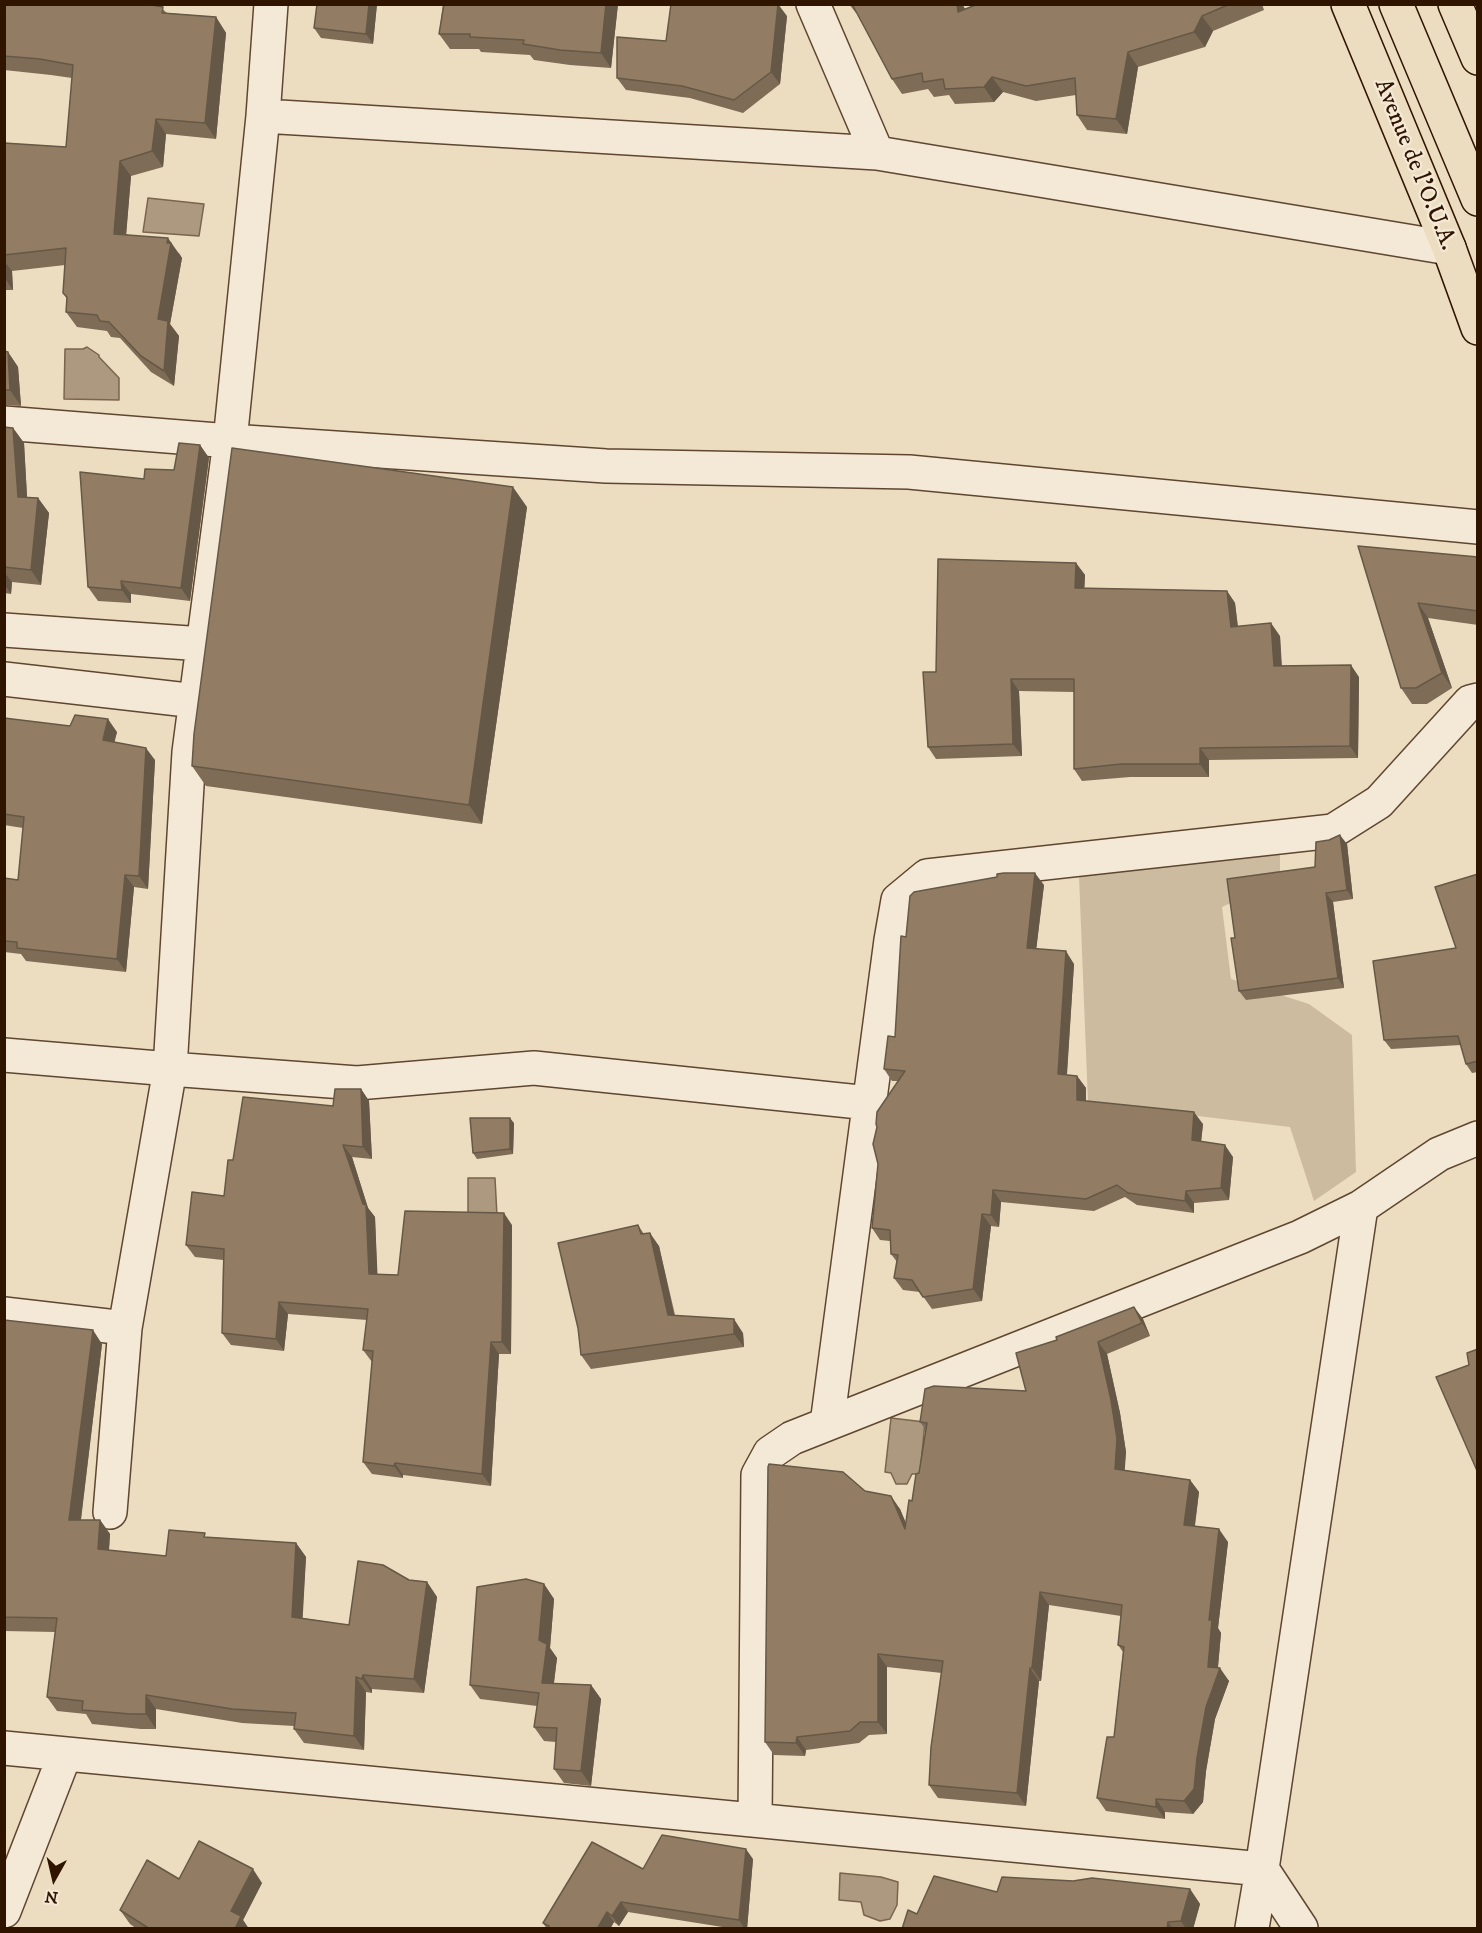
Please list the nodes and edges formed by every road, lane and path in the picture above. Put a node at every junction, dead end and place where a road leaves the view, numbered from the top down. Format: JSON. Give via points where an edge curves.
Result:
{"nodes":[{"id":1,"x":271,"y":4,"type":"edge"},
{"id":2,"x":813,"y":4,"type":"edge"},
{"id":3,"x":1348,"y":4,"type":"edge"},
{"id":4,"x":1396,"y":4,"type":"edge"},
{"id":5,"x":1455,"y":4,"type":"edge"},
{"id":6,"x":1478,"y":58,"type":"edge"},
{"id":7,"x":263,"y":116,"type":"junction"},
{"id":8,"x":877,"y":153,"type":"junction"},
{"id":9,"x":1478,"y":199,"type":"edge"},
{"id":10,"x":1449,"y":248,"type":"junction"},
{"id":11,"x":1478,"y":328,"type":"edge"},
{"id":12,"x":4,"y":423,"type":"edge"},
{"id":13,"x":230,"y":441,"type":"junction"},
{"id":14,"x":1478,"y":527,"type":"edge"},
{"id":15,"x":4,"y":630,"type":"edge"},
{"id":16,"x":203,"y":644,"type":"junction"},
{"id":17,"x":4,"y":680,"type":"edge"},
{"id":18,"x":1478,"y":700,"type":"edge"},
{"id":19,"x":196,"y":701,"type":"junction"},
{"id":20,"x":4,"y":1055,"type":"edge"},
{"id":21,"x":170,"y":1070,"type":"junction"},
{"id":22,"x":869,"y":1103,"type":"junction"},
{"id":23,"x":1478,"y":1138,"type":"edge"},
{"id":24,"x":1361,"y":1207,"type":"junction"},
{"id":25,"x":4,"y":1314,"type":"edge"},
{"id":26,"x":125,"y":1328,"type":"junction"},
{"id":27,"x":827,"y":1424,"type":"junction"},
{"id":28,"x":110,"y":1512,"type":"dead end"},
{"id":29,"x":4,"y":1748,"type":"edge"},
{"id":30,"x":65,"y":1754,"type":"junction"},
{"id":31,"x":755,"y":1820,"type":"junction"},
{"id":32,"x":1262,"y":1869,"type":"junction"},
{"id":33,"x":4,"y":1911,"type":"edge"},
{"id":34,"x":1252,"y":1929,"type":"edge"},
{"id":35,"x":1301,"y":1929,"type":"edge"}],
"edges":[{"from":1,"to":7,"type":"street"},
{"from":2,"to":8,"type":"street"},
{"from":3,"to":10,"type":"main road","name":"Avenue de l'O.U.A."},
{"from":4,"to":9,"type":"main road","name":"Avenue de l'O.U.A."},
{"from":5,"to":6,"type":"main road"},
{"from":7,"to":8,"type":"street"},
{"from":7,"to":13,"type":"street"},
{"from":8,"to":10,"type":"street"},
{"from":10,"to":11,"type":"main road","name":"Avenue de l'O.U.A."},
{"from":12,"to":13,"type":"street"},
{"from":13,"to":14,"type":"street","via":[[606,466],[909,472]]},
{"from":13,"to":16,"type":"street"},
{"from":15,"to":16,"type":"street"},
{"from":16,"to":19,"type":"street"},
{"from":17,"to":19,"type":"street"},
{"from":18,"to":22,"type":"street","via":[[1470,702],[1379,802],[1333,831],[927,876],[898,900]]},
{"from":19,"to":21,"type":"street","via":[[189,752]]},
{"from":20,"to":21,"type":"street"},
{"from":21,"to":22,"type":"street","via":[[357,1083],[534,1068]]},
{"from":21,"to":26,"type":"street"},
{"from":22,"to":27,"type":"street"},
{"from":23,"to":24,"type":"street","via":[[1439,1154]]},
{"from":24,"to":27,"type":"street","via":[[1300,1237]]},
{"from":24,"to":32,"type":"street"},
{"from":25,"to":26,"type":"street"},
{"from":26,"to":28,"type":"street"},
{"from":27,"to":31,"type":"street","via":[[792,1438],[770,1453],[758,1475]]},
{"from":29,"to":30,"type":"street"},
{"from":30,"to":31,"type":"street"},
{"from":30,"to":33,"type":"street"},
{"from":31,"to":32,"type":"street"},
{"from":32,"to":34,"type":"street"},
{"from":32,"to":35,"type":"street"}]}
